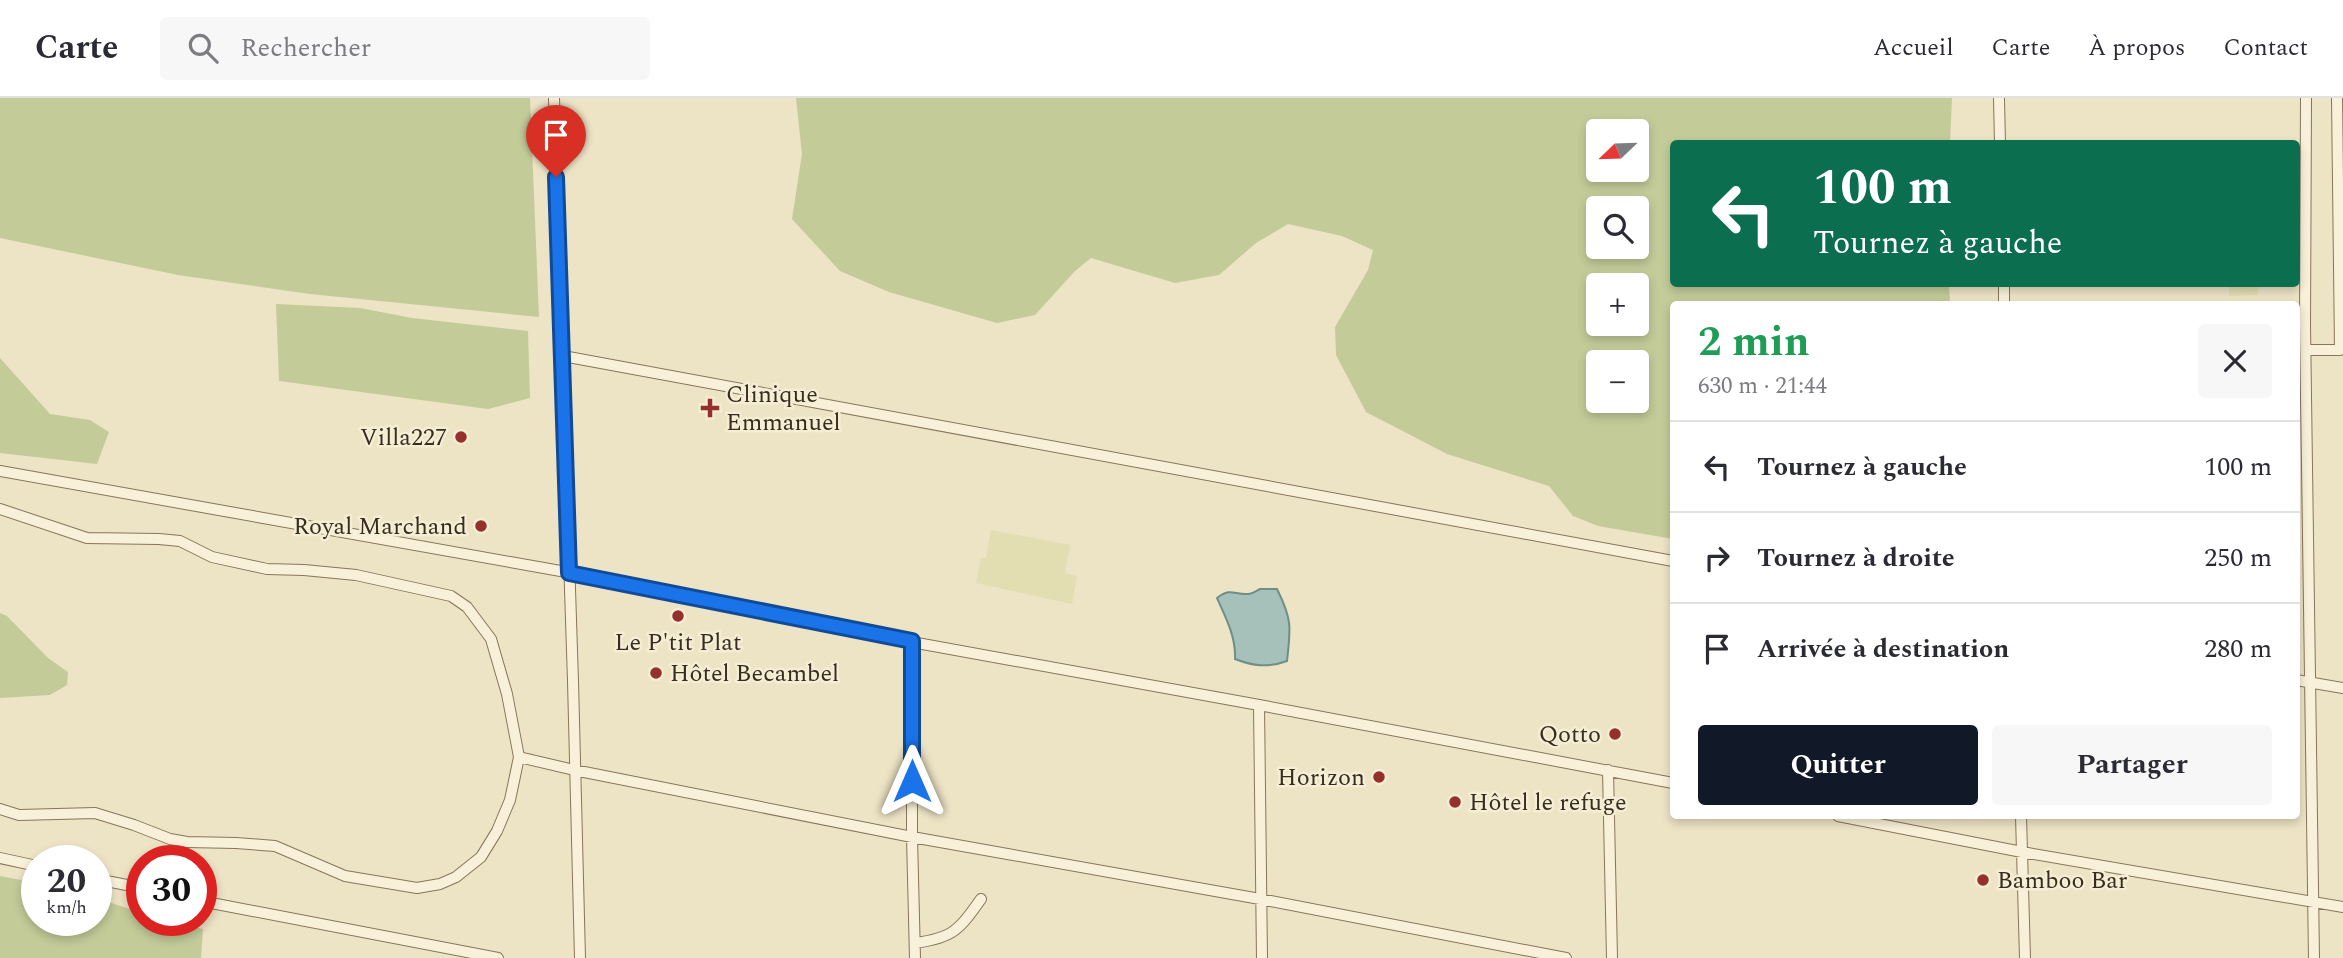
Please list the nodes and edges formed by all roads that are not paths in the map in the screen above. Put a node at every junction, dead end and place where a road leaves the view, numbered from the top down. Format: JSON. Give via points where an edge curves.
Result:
{"nodes":[{"id":1,"x":554,"y":98,"type":"edge"},
{"id":2,"x":1999,"y":98,"type":"edge"},
{"id":3,"x":2306,"y":98,"type":"edge"},
{"id":4,"x":2337,"y":98,"type":"edge"},
{"id":5,"x":2000,"y":140,"type":"edge"},
{"id":6,"x":2306,"y":350,"type":"junction"},
{"id":7,"x":563,"y":356,"type":"junction"},
{"id":8,"x":0,"y":471,"type":"edge"},
{"id":9,"x":0,"y":509,"type":"edge"},
{"id":10,"x":1670,"y":560,"type":"edge"},
{"id":11,"x":569,"y":573,"type":"junction"},
{"id":12,"x":912,"y":641,"type":"junction"},
{"id":13,"x":2300,"y":681,"type":"edge"},
{"id":14,"x":2311,"y":682,"type":"junction"},
{"id":15,"x":2343,"y":688,"type":"edge"},
{"id":16,"x":1259,"y":705,"type":"junction"},
{"id":17,"x":519,"y":757,"type":"junction"},
{"id":18,"x":574,"y":770,"type":"junction"},
{"id":19,"x":1608,"y":770,"type":"junction"},
{"id":20,"x":1670,"y":782,"type":"edge"},
{"id":21,"x":0,"y":809,"type":"edge"},
{"id":22,"x":1853,"y":819,"type":"edge"},
{"id":23,"x":2021,"y":819,"type":"edge"},
{"id":24,"x":912,"y":836,"type":"junction"},
{"id":25,"x":2022,"y":852,"type":"junction"},
{"id":26,"x":0,"y":858,"type":"edge"},
{"id":27,"x":21,"y":863,"type":"edge"},
{"id":28,"x":981,"y":899,"type":"dead end"},
{"id":29,"x":1261,"y":899,"type":"junction"},
{"id":30,"x":2314,"y":901,"type":"junction"},
{"id":31,"x":217,"y":904,"type":"edge"},
{"id":32,"x":2343,"y":907,"type":"edge"},
{"id":33,"x":915,"y":943,"type":"junction"},
{"id":34,"x":498,"y":958,"type":"edge"},
{"id":35,"x":580,"y":958,"type":"edge"},
{"id":36,"x":915,"y":958,"type":"edge"},
{"id":37,"x":1262,"y":958,"type":"edge"},
{"id":38,"x":1566,"y":958,"type":"edge"},
{"id":39,"x":1612,"y":958,"type":"edge"},
{"id":40,"x":2025,"y":958,"type":"edge"},
{"id":41,"x":2314,"y":958,"type":"edge"}],
"edges":[{"from":1,"to":7,"type":"street"},
{"from":2,"to":5,"type":"street"},
{"from":3,"to":6,"type":"street"},
{"from":4,"to":6,"type":"street","via":[[2340,350]]},
{"from":6,"to":14,"type":"street"},
{"from":7,"to":10,"type":"street"},
{"from":7,"to":11,"type":"street"},
{"from":8,"to":11,"type":"street"},
{"from":9,"to":17,"type":"street","via":[[87,538],[180,541],[212,557],[267,569],[356,575],[451,596],[467,607],[491,639]]},
{"from":11,"to":12,"type":"street"},
{"from":11,"to":18,"type":"street"},
{"from":12,"to":16,"type":"street"},
{"from":12,"to":24,"type":"street"},
{"from":13,"to":14,"type":"street"},
{"from":14,"to":15,"type":"street"},
{"from":14,"to":30,"type":"street"},
{"from":16,"to":19,"type":"street"},
{"from":16,"to":29,"type":"street"},
{"from":17,"to":18,"type":"street"},
{"from":17,"to":21,"type":"street","via":[[510,800],[481,857],[456,877],[417,888],[345,876],[275,846],[170,839],[95,813],[19,815]]},
{"from":18,"to":24,"type":"street"},
{"from":18,"to":35,"type":"street"},
{"from":19,"to":20,"type":"street"},
{"from":19,"to":39,"type":"street"},
{"from":22,"to":25,"type":"street"},
{"from":23,"to":25,"type":"street"},
{"from":24,"to":29,"type":"street"},
{"from":24,"to":33,"type":"street"},
{"from":25,"to":30,"type":"street"},
{"from":25,"to":40,"type":"street"},
{"from":26,"to":27,"type":"street"},
{"from":28,"to":33,"type":"street","via":[[964,923],[946,937]]},
{"from":29,"to":37,"type":"street"},
{"from":29,"to":38,"type":"street"},
{"from":30,"to":32,"type":"street"},
{"from":30,"to":41,"type":"street"},
{"from":31,"to":34,"type":"street"},
{"from":33,"to":36,"type":"street"}]}
